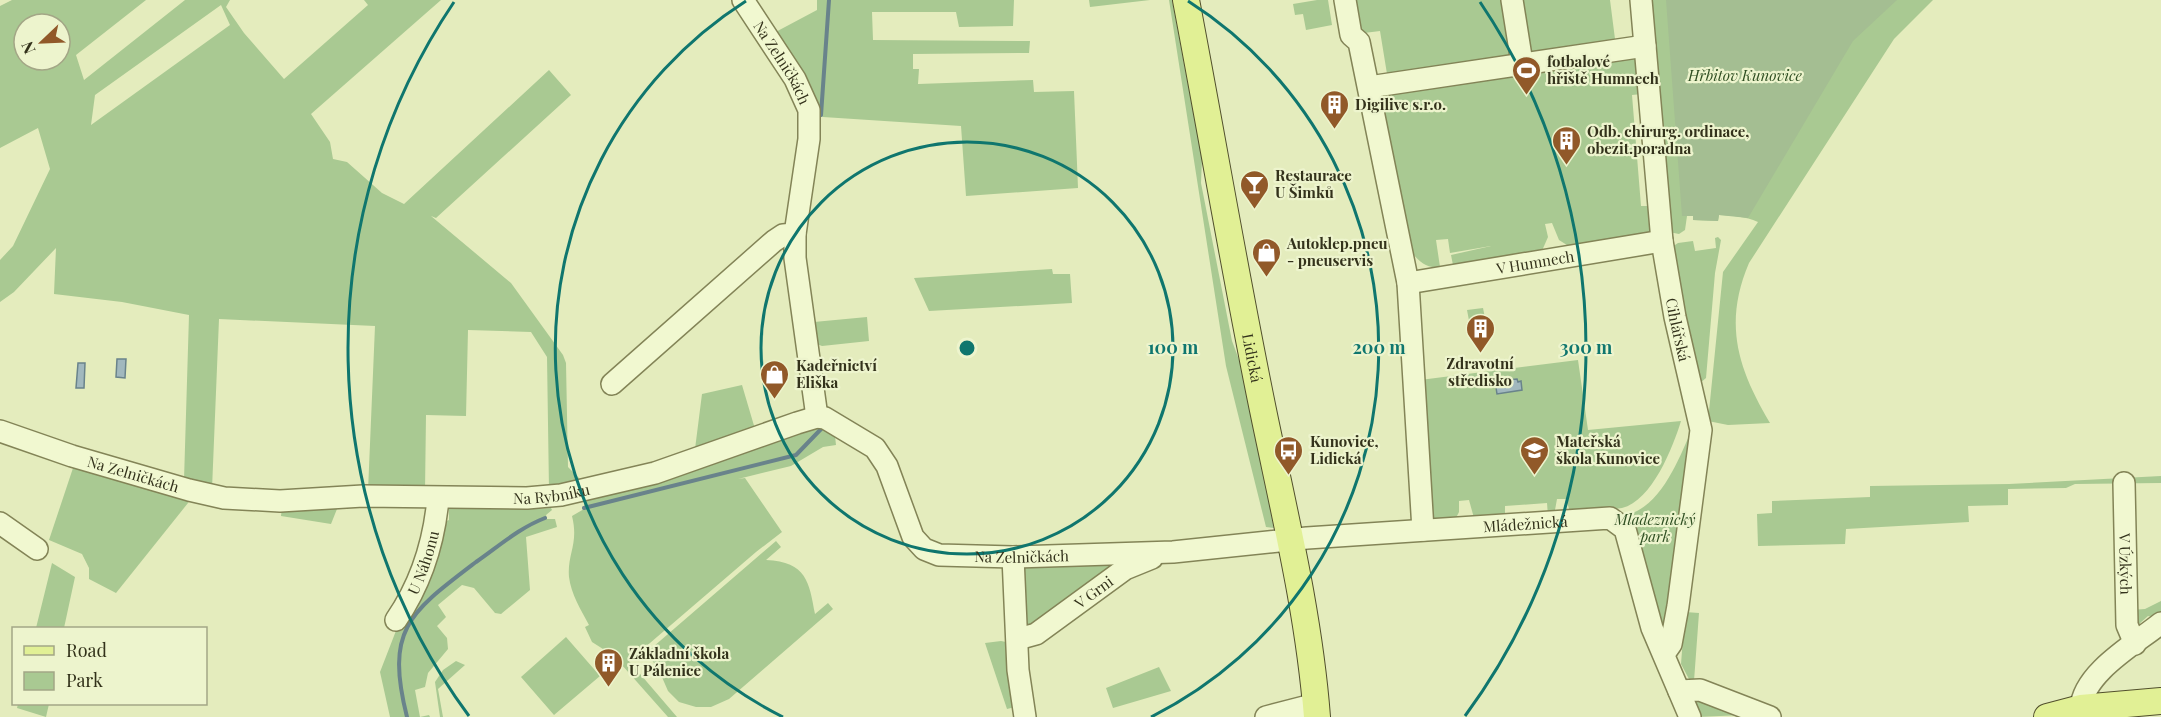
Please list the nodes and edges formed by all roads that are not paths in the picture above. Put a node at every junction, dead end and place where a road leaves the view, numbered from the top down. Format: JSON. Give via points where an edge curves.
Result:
{"nodes":[{"id":1,"x":743,"y":0,"type":"edge"},
{"id":2,"x":1186,"y":0,"type":"edge"},
{"id":3,"x":1345,"y":0,"type":"edge"},
{"id":4,"x":1512,"y":0,"type":"edge"},
{"id":5,"x":1641,"y":0,"type":"edge"},
{"id":6,"x":1645,"y":46,"type":"junction"},
{"id":7,"x":1522,"y":63,"type":"junction"},
{"id":8,"x":1369,"y":87,"type":"junction"},
{"id":9,"x":795,"y":234,"type":"junction"},
{"id":10,"x":1662,"y":242,"type":"junction"},
{"id":11,"x":1407,"y":283,"type":"junction"},
{"id":12,"x":622,"y":381,"type":"dead end"},
{"id":13,"x":827,"y":420,"type":"junction"},
{"id":14,"x":0,"y":431,"type":"edge"},
{"id":15,"x":2124,"y":483,"type":"dead end"},
{"id":16,"x":438,"y":499,"type":"junction"},
{"id":17,"x":268,"y":501,"type":"joint"},
{"id":18,"x":0,"y":523,"type":"edge"},
{"id":19,"x":1423,"y":530,"type":"junction"},
{"id":20,"x":1291,"y":540,"type":"junction"},
{"id":21,"x":37,"y":549,"type":"dead end"},
{"id":22,"x":1173,"y":552,"type":"junction"},
{"id":23,"x":1013,"y":557,"type":"junction"},
{"id":24,"x":396,"y":620,"type":"dead end"},
{"id":25,"x":2161,"y":623,"type":"edge"},
{"id":26,"x":1018,"y":639,"type":"junction"},
{"id":27,"x":2135,"y":644,"type":"junction"},
{"id":28,"x":1660,"y":645,"type":"junction"},
{"id":29,"x":1679,"y":691,"type":"junction"},
{"id":30,"x":2161,"y":700,"type":"edge"},
{"id":31,"x":2081,"y":708,"type":"junction"},
{"id":32,"x":1317,"y":711,"type":"edge"},
{"id":33,"x":1025,"y":717,"type":"edge"},
{"id":34,"x":1266,"y":717,"type":"edge"},
{"id":35,"x":1690,"y":717,"type":"edge"},
{"id":36,"x":1770,"y":717,"type":"edge"},
{"id":37,"x":2047,"y":717,"type":"edge"}],
"edges":[{"from":1,"to":9,"type":"street","name":"Na Zelničkách","via":[[795,79],[809,110],[809,140]]},
{"from":2,"to":20,"type":"main road","name":"Lidická","via":[[1262,408]]},
{"from":3,"to":8,"type":"street"},
{"from":4,"to":7,"type":"street"},
{"from":5,"to":6,"type":"street","name":"Cihlářská"},
{"from":6,"to":7,"type":"street"},
{"from":6,"to":10,"type":"street","name":"Cihlářská"},
{"from":7,"to":8,"type":"street"},
{"from":8,"to":11,"type":"street"},
{"from":9,"to":12,"type":"street","via":[[783,235],[774,242]]},
{"from":9,"to":13,"type":"street","name":"Na Zelničkách","via":[[809,346]]},
{"from":10,"to":11,"type":"street","name":"V Humnech"},
{"from":10,"to":28,"type":"street","name":"Cihlářská","via":[[1701,438],[1671,644]]},
{"from":11,"to":19,"type":"street"},
{"from":13,"to":16,"type":"street","name":"Na Rybníku","via":[[595,489],[527,498]]},
{"from":13,"to":23,"type":"street","name":"Na Zelničkách","via":[[869,443],[883,457],[913,537],[924,549],[939,555]]},
{"from":14,"to":17,"type":"street","name":"Na Zelničkách","via":[[189,490]]},
{"from":15,"to":27,"type":"street","name":"V Úzkých","via":[[2127,625]]},
{"from":16,"to":17,"type":"street","name":"Na Rybníku","via":[[363,496]]},
{"from":16,"to":24,"type":"street","name":"U Náhonu","via":[[418,582]]},
{"from":18,"to":21,"type":"street"},
{"from":19,"to":20,"type":"street","name":"Mládežnická"},
{"from":19,"to":28,"type":"street","name":"Mládežnická","via":[[1610,518],[1619,522],[1628,537]]},
{"from":20,"to":22,"type":"street","name":"Na Zelničkách"},
{"from":20,"to":32,"type":"main road","name":"Lidická"},
{"from":22,"to":23,"type":"street","name":"Na Zelničkách"},
{"from":22,"to":26,"type":"street","name":"V Grni","via":[[1131,565],[1036,634]]},
{"from":23,"to":26,"type":"street"},
{"from":25,"to":27,"type":"street"},
{"from":26,"to":33,"type":"street"},
{"from":27,"to":31,"type":"street","via":[[2090,680]]},
{"from":28,"to":29,"type":"street"},
{"from":29,"to":35,"type":"street"},
{"from":29,"to":36,"type":"street","via":[[1700,690]]},
{"from":30,"to":31,"type":"main road"},
{"from":31,"to":37,"type":"main road"},
{"from":32,"to":34,"type":"street"}]}
